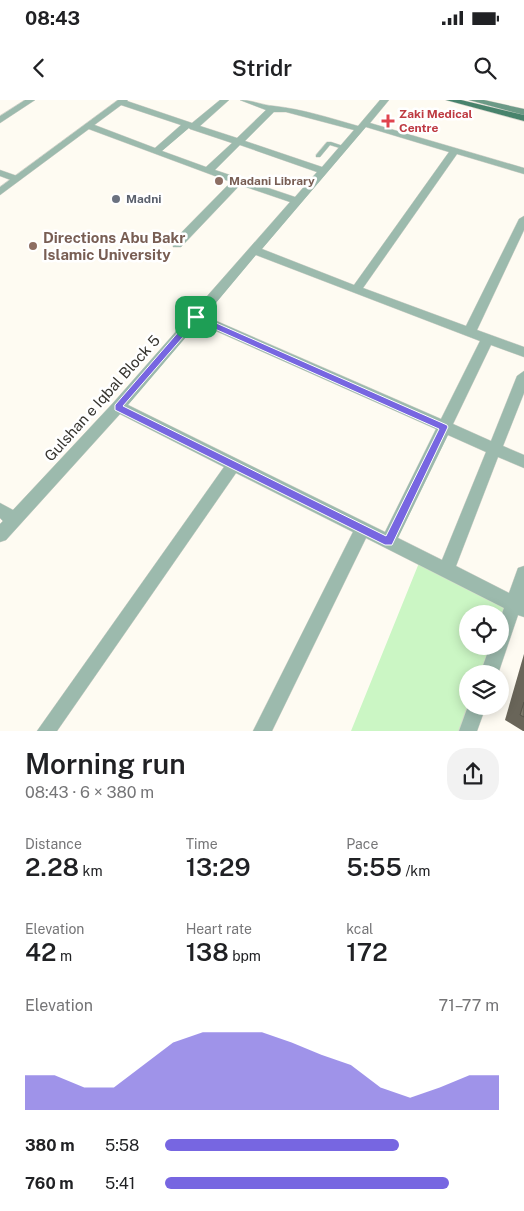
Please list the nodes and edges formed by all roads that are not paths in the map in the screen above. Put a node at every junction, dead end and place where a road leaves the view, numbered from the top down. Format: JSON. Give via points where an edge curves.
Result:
{"nodes":[{"id":1,"x":31,"y":100,"type":"edge"},
{"id":2,"x":225,"y":100,"type":"edge"},
{"id":3,"x":244,"y":100,"type":"edge"},
{"id":4,"x":295,"y":100,"type":"edge"},
{"id":5,"x":384,"y":100,"type":"edge"},
{"id":6,"x":450,"y":100,"type":"edge"},
{"id":7,"x":473,"y":100,"type":"edge"},
{"id":8,"x":498,"y":100,"type":"edge"},
{"id":9,"x":122,"y":101,"type":"edge"},
{"id":10,"x":524,"y":106,"type":"edge"},
{"id":11,"x":286,"y":108,"type":"junction"},
{"id":12,"x":272,"y":109,"type":"junction"},
{"id":13,"x":524,"y":112,"type":"edge"},
{"id":14,"x":524,"y":118,"type":"edge"},
{"id":15,"x":0,"y":120,"type":"edge"},
{"id":16,"x":89,"y":126,"type":"junction"},
{"id":17,"x":190,"y":126,"type":"junction"},
{"id":18,"x":362,"y":127,"type":"junction"},
{"id":19,"x":239,"y":143,"type":"junction"},
{"id":20,"x":343,"y":147,"type":"junction"},
{"id":21,"x":454,"y":151,"type":"junction"},
{"id":22,"x":155,"y":152,"type":"junction"},
{"id":23,"x":318,"y":156,"type":"dead end"},
{"id":24,"x":322,"y":170,"type":"junction"},
{"id":25,"x":208,"y":171,"type":"junction"},
{"id":26,"x":524,"y":171,"type":"edge"},
{"id":27,"x":0,"y":173,"type":"edge"},
{"id":28,"x":16,"y":179,"type":"junction"},
{"id":29,"x":238,"y":182,"type":"junction"},
{"id":30,"x":0,"y":192,"type":"edge"},
{"id":31,"x":297,"y":201,"type":"junction"},
{"id":32,"x":524,"y":219,"type":"edge"},
{"id":33,"x":177,"y":244,"type":"dead end"},
{"id":34,"x":254,"y":250,"type":"junction"},
{"id":35,"x":356,"y":290,"type":"junction"},
{"id":36,"x":196,"y":317,"type":"junction"},
{"id":37,"x":470,"y":333,"type":"junction"},
{"id":38,"x":487,"y":340,"type":"junction"},
{"id":39,"x":524,"y":352,"type":"edge"},
{"id":40,"x":524,"y":376,"type":"edge"},
{"id":41,"x":118,"y":407,"type":"junction"},
{"id":42,"x":444,"y":427,"type":"junction"},
{"id":43,"x":494,"y":449,"type":"junction"},
{"id":44,"x":524,"y":462,"type":"edge"},
{"id":45,"x":234,"y":464,"type":"junction"},
{"id":46,"x":0,"y":510,"type":"edge"},
{"id":47,"x":14,"y":519,"type":"junction"},
{"id":48,"x":362,"y":529,"type":"junction"},
{"id":49,"x":0,"y":535,"type":"edge"},
{"id":50,"x":388,"y":542,"type":"junction"},
{"id":51,"x":446,"y":570,"type":"junction"},
{"id":52,"x":524,"y":574,"type":"edge"},
{"id":53,"x":519,"y":606,"type":"edge"},
{"id":54,"x":509,"y":625,"type":"edge"},
{"id":55,"x":474,"y":715,"type":"edge"},
{"id":56,"x":46,"y":731,"type":"edge"},
{"id":57,"x":262,"y":731,"type":"edge"},
{"id":58,"x":468,"y":731,"type":"edge"}],
"edges":[{"from":1,"to":15,"type":"street"},
{"from":2,"to":17,"type":"street"},
{"from":3,"to":12,"type":"street"},
{"from":4,"to":11,"type":"street"},
{"from":5,"to":18,"type":"street","name":"Gulshan e Iqbal Block 5"},
{"from":6,"to":14,"type":"main road"},
{"from":7,"to":13,"type":"main road"},
{"from":8,"to":10,"type":"main road"},
{"from":9,"to":16,"type":"street"},
{"from":9,"to":17,"type":"street"},
{"from":11,"to":12,"type":"street"},
{"from":11,"to":18,"type":"street"},
{"from":12,"to":19,"type":"street"},
{"from":16,"to":22,"type":"street"},
{"from":16,"to":28,"type":"street"},
{"from":17,"to":19,"type":"street"},
{"from":17,"to":22,"type":"street"},
{"from":18,"to":20,"type":"street","name":"Gulshan e Iqbal Block 5"},
{"from":18,"to":21,"type":"street"},
{"from":19,"to":24,"type":"street"},
{"from":19,"to":25,"type":"street"},
{"from":20,"to":23,"type":"lane","via":[[329,143]]},
{"from":20,"to":24,"type":"street","name":"Gulshan e Iqbal Block 5"},
{"from":21,"to":26,"type":"street"},
{"from":21,"to":35,"type":"street"},
{"from":22,"to":25,"type":"street"},
{"from":24,"to":31,"type":"street","name":"Gulshan e Iqbal Block 5"},
{"from":25,"to":29,"type":"street"},
{"from":27,"to":28,"type":"street"},
{"from":28,"to":30,"type":"street"},
{"from":29,"to":31,"type":"street"},
{"from":29,"to":33,"type":"street"},
{"from":31,"to":34,"type":"street","name":"Gulshan e Iqbal Block 5"},
{"from":32,"to":37,"type":"street"},
{"from":34,"to":35,"type":"street"},
{"from":34,"to":36,"type":"street","name":"Gulshan e Iqbal Block 5"},
{"from":35,"to":37,"type":"street"},
{"from":36,"to":41,"type":"street","name":"Gulshan e Iqbal Block 5"},
{"from":36,"to":42,"type":"street"},
{"from":37,"to":38,"type":"street"},
{"from":38,"to":39,"type":"street"},
{"from":38,"to":42,"type":"street"},
{"from":40,"to":43,"type":"street"},
{"from":41,"to":45,"type":"street"},
{"from":41,"to":47,"type":"street","name":"Gulshan e Iqbal Block 5"},
{"from":42,"to":43,"type":"street"},
{"from":42,"to":50,"type":"street"},
{"from":43,"to":44,"type":"street"},
{"from":43,"to":51,"type":"street"},
{"from":45,"to":48,"type":"street"},
{"from":45,"to":56,"type":"street"},
{"from":46,"to":47,"type":"street"},
{"from":47,"to":49,"type":"street","name":"Gulshan e Iqbal Block 5"},
{"from":48,"to":50,"type":"street"},
{"from":48,"to":57,"type":"street"},
{"from":50,"to":51,"type":"street"},
{"from":51,"to":53,"type":"street"},
{"from":52,"to":53,"type":"street"},
{"from":53,"to":54,"type":"street"},
{"from":55,"to":58,"type":"street"}]}
